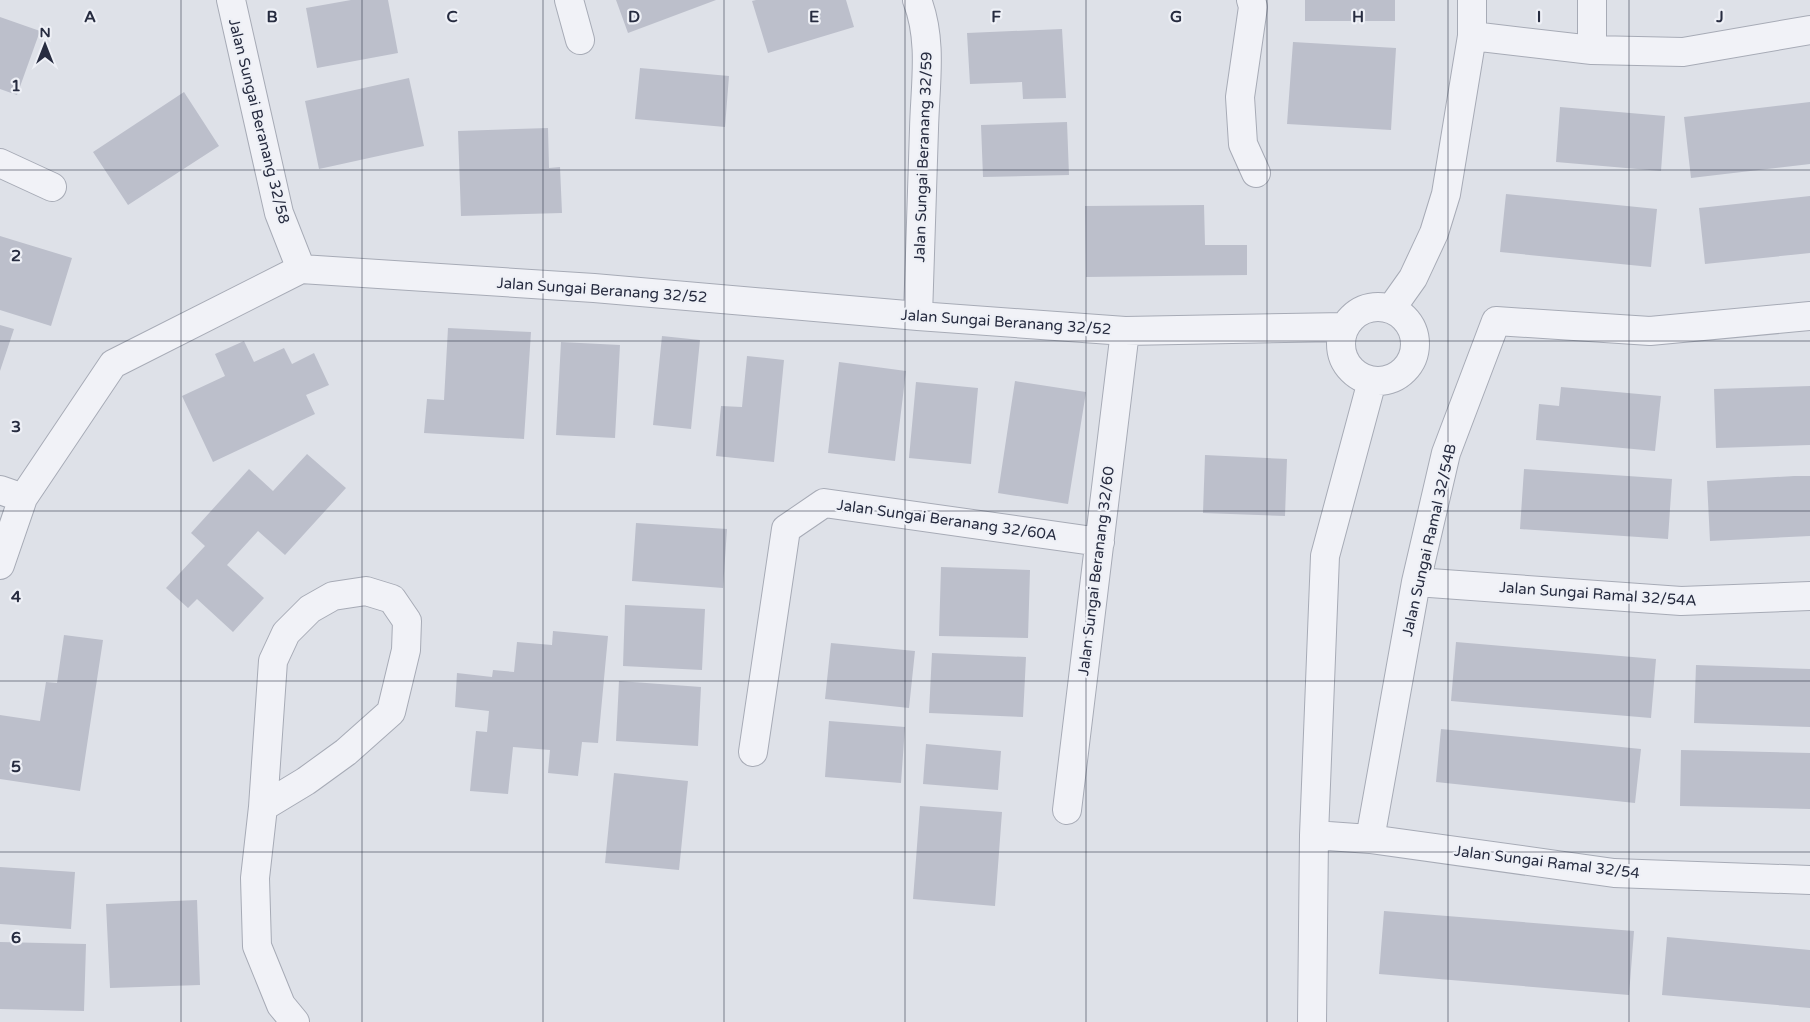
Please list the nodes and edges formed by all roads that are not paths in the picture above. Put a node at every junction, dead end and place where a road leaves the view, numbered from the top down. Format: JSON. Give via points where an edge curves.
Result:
{"nodes":[{"id":1,"x":230,"y":0,"type":"edge"},
{"id":2,"x":569,"y":0,"type":"edge"},
{"id":3,"x":917,"y":0,"type":"edge"},
{"id":4,"x":1251,"y":0,"type":"edge"},
{"id":5,"x":1472,"y":0,"type":"edge"},
{"id":6,"x":1592,"y":0,"type":"edge"},
{"id":7,"x":1810,"y":30,"type":"edge"},
{"id":8,"x":1472,"y":36,"type":"junction"},
{"id":9,"x":580,"y":40,"type":"dead end"},
{"id":10,"x":1592,"y":50,"type":"junction"},
{"id":11,"x":0,"y":162,"type":"edge"},
{"id":12,"x":1256,"y":173,"type":"dead end"},
{"id":13,"x":52,"y":187,"type":"dead end"},
{"id":14,"x":301,"y":269,"type":"junction"},
{"id":15,"x":1391,"y":309,"type":"junction"},
{"id":16,"x":918,"y":316,"type":"junction"},
{"id":17,"x":1810,"y":316,"type":"edge"},
{"id":18,"x":1346,"y":327,"type":"junction"},
{"id":19,"x":1125,"y":331,"type":"junction"},
{"id":20,"x":1372,"y":381,"type":"junction"},
{"id":21,"x":11,"y":494,"type":"edge"},
{"id":22,"x":1100,"y":542,"type":"junction"},
{"id":23,"x":0,"y":565,"type":"edge"},
{"id":24,"x":1416,"y":582,"type":"junction"},
{"id":25,"x":1810,"y":596,"type":"edge"},
{"id":26,"x":753,"y":752,"type":"dead end"},
{"id":27,"x":263,"y":807,"type":"junction"},
{"id":28,"x":1067,"y":810,"type":"dead end"},
{"id":29,"x":1314,"y":835,"type":"junction"},
{"id":30,"x":1370,"y":839,"type":"junction"},
{"id":31,"x":1810,"y":880,"type":"edge"},
{"id":32,"x":295,"y":1022,"type":"edge"},
{"id":33,"x":1312,"y":1022,"type":"edge"}],
"edges":[{"from":1,"to":14,"type":"street","name":"Jalan Sungai Beranang 32/58","via":[[279,213]]},
{"from":2,"to":9,"type":"street"},
{"from":3,"to":16,"type":"street","name":"Jalan Sungai Beranang 32/59","via":[[923,14],[928,55]]},
{"from":4,"to":12,"type":"street","via":[[1253,7],[1240,97],[1243,144]]},
{"from":5,"to":8,"type":"street"},
{"from":6,"to":10,"type":"street"},
{"from":7,"to":10,"type":"street","via":[[1683,52]]},
{"from":8,"to":10,"type":"street"},
{"from":8,"to":15,"type":"street","via":[[1446,194],[1434,233],[1413,278]]},
{"from":11,"to":13,"type":"street"},
{"from":14,"to":16,"type":"street","name":"Jalan Sungai Beranang 32/52","via":[[594,288]]},
{"from":14,"to":21,"type":"street","via":[[113,364]]},
{"from":15,"to":18,"type":"street","via":[[1378,306],[1364,309]]},
{"from":15,"to":20,"type":"street","via":[[1406,319],[1413,330],[1416,346],[1413,359],[1401,374],[1389,380]]},
{"from":16,"to":19,"type":"street","name":"Jalan Sungai Beranang 32/52"},
{"from":17,"to":24,"type":"street","name":"Jalan Sungai Ramal 32/54B","via":[[1650,331],[1496,322],[1446,453]]},
{"from":18,"to":19,"type":"street","name":"Jalan Sungai Beranang 32/52"},
{"from":18,"to":20,"type":"street","via":[[1341,346],[1344,359],[1360,376]]},
{"from":19,"to":22,"type":"street","name":"Jalan Sungai Beranang 32/60"},
{"from":20,"to":29,"type":"street","via":[[1325,556]]},
{"from":21,"to":23,"type":"street"},
{"from":22,"to":26,"type":"street","name":"Jalan Sungai Beranang 32/60A","via":[[824,503],[786,529]]},
{"from":22,"to":28,"type":"street","name":"Jalan Sungai Beranang 32/60"},
{"from":24,"to":25,"type":"street","name":"Jalan Sungai Ramal 32/54A","via":[[1681,601]]},
{"from":24,"to":30,"type":"street","name":"Jalan Sungai Ramal 32/54B"},
{"from":27,"to":27,"type":"street","via":[[273,661],[286,633],[310,609],[333,596],[366,591],[392,599],[407,621],[406,650],[391,712],[346,752]]},
{"from":27,"to":32,"type":"street","via":[[254,878],[257,946],[281,1005]]},
{"from":29,"to":30,"type":"street","name":"Jalan Sungai Ramal 32/54"},
{"from":29,"to":33,"type":"street"},
{"from":30,"to":31,"type":"street","name":"Jalan Sungai Ramal 32/54","via":[[1614,873]]}]}
